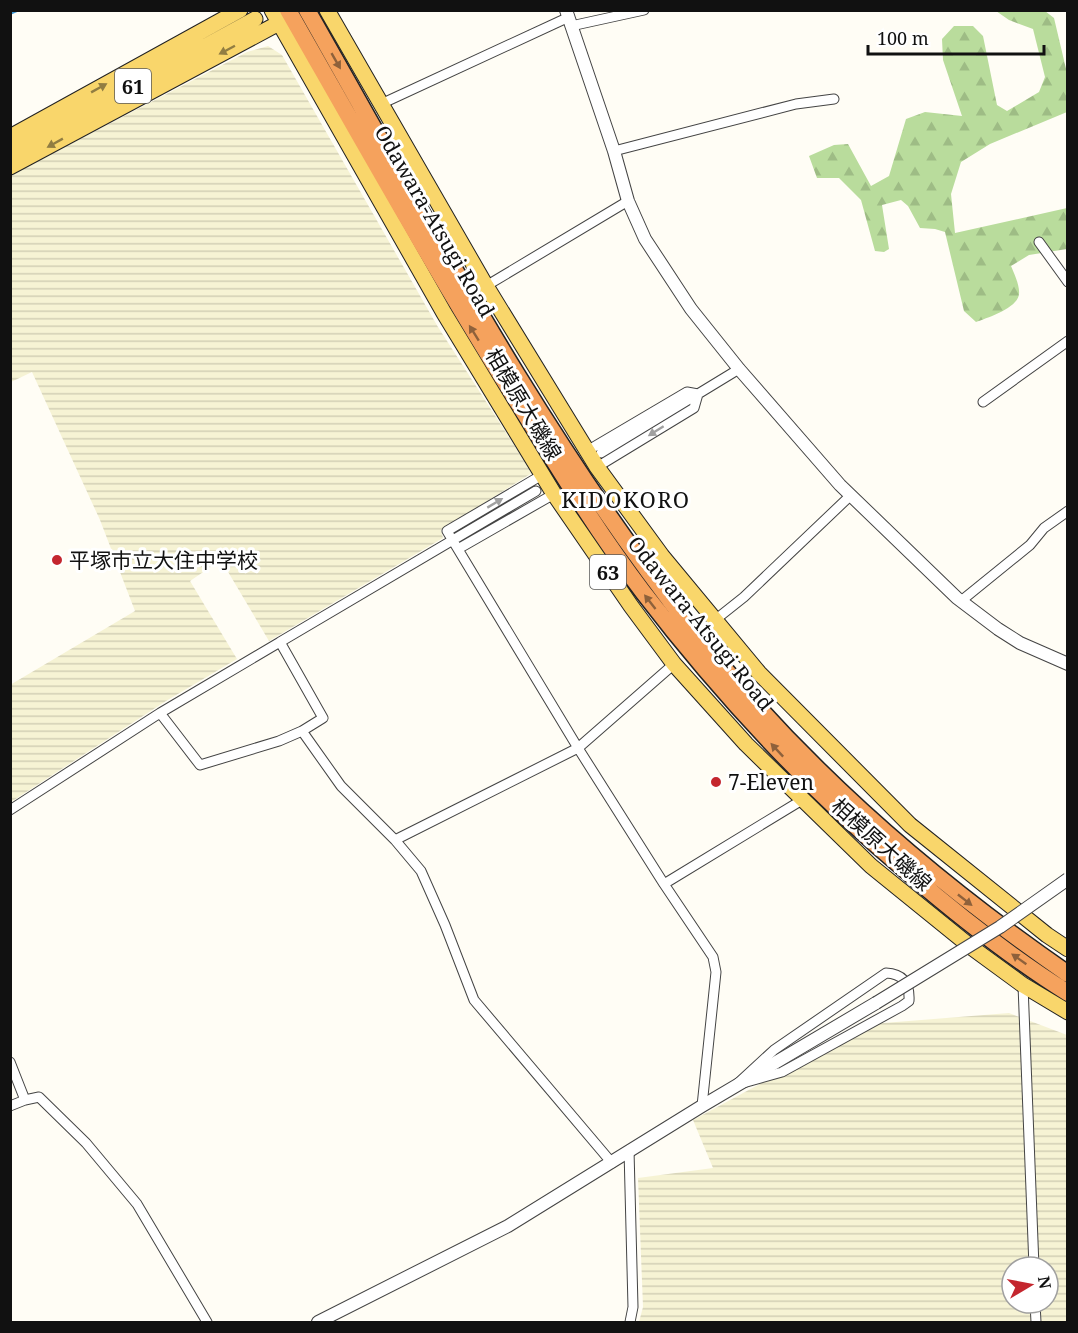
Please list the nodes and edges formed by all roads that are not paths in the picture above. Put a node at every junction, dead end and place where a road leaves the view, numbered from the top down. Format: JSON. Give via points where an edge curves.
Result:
{"nodes":[{"id":1,"x":240,"y":10,"type":"edge"},
{"id":2,"x":307,"y":10,"type":"edge"},
{"id":3,"x":327,"y":10,"type":"edge"},
{"id":4,"x":644,"y":10,"type":"edge"},
{"id":5,"x":280,"y":15,"type":"edge"},
{"id":6,"x":569,"y":18,"type":"edge"},
{"id":7,"x":255,"y":19,"type":"dead end"},
{"id":8,"x":834,"y":99,"type":"dead end"},
{"id":9,"x":381,"y":104,"type":"junction"},
{"id":10,"x":10,"y":136,"type":"edge"},
{"id":11,"x":614,"y":151,"type":"junction"},
{"id":12,"x":10,"y":153,"type":"edge"},
{"id":13,"x":10,"y":167,"type":"edge"},
{"id":14,"x":628,"y":201,"type":"junction"},
{"id":15,"x":1039,"y":242,"type":"dead end"},
{"id":16,"x":1068,"y":282,"type":"edge"},
{"id":17,"x":486,"y":286,"type":"junction"},
{"id":18,"x":1068,"y":341,"type":"edge"},
{"id":19,"x":739,"y":369,"type":"junction"},
{"id":20,"x":698,"y":394,"type":"junction"},
{"id":21,"x":983,"y":402,"type":"dead end"},
{"id":22,"x":595,"y":457,"type":"junction"},
{"id":23,"x":542,"y":475,"type":"junction"},
{"id":24,"x":536,"y":491,"type":"dead end"},
{"id":25,"x":554,"y":494,"type":"junction"},
{"id":26,"x":851,"y":495,"type":"junction"},
{"id":27,"x":1068,"y":511,"type":"edge"},
{"id":28,"x":455,"y":545,"type":"junction"},
{"id":29,"x":961,"y":601,"type":"junction"},
{"id":30,"x":715,"y":620,"type":"junction"},
{"id":31,"x":280,"y":642,"type":"junction"},
{"id":32,"x":674,"y":664,"type":"junction"},
{"id":33,"x":1068,"y":664,"type":"edge"},
{"id":34,"x":160,"y":713,"type":"junction"},
{"id":35,"x":302,"y":731,"type":"junction"},
{"id":36,"x":578,"y":748,"type":"junction"},
{"id":37,"x":802,"y":800,"type":"junction"},
{"id":38,"x":10,"y":810,"type":"edge"},
{"id":39,"x":395,"y":840,"type":"junction"},
{"id":40,"x":1068,"y":879,"type":"edge"},
{"id":41,"x":664,"y":884,"type":"junction"},
{"id":42,"x":971,"y":947,"type":"junction"},
{"id":43,"x":1068,"y":949,"type":"edge"},
{"id":44,"x":1068,"y":974,"type":"edge"},
{"id":45,"x":1023,"y":985,"type":"junction"},
{"id":46,"x":907,"y":986,"type":"junction"},
{"id":47,"x":1068,"y":993,"type":"edge"},
{"id":48,"x":1068,"y":1012,"type":"edge"},
{"id":49,"x":10,"y":1062,"type":"edge"},
{"id":50,"x":736,"y":1085,"type":"junction"},
{"id":51,"x":25,"y":1100,"type":"junction"},
{"id":52,"x":10,"y":1106,"type":"edge"},
{"id":53,"x":702,"y":1106,"type":"junction"},
{"id":54,"x":629,"y":1150,"type":"junction"},
{"id":55,"x":612,"y":1162,"type":"junction"},
{"id":56,"x":1034,"y":1255,"type":"edge"},
{"id":57,"x":207,"y":1323,"type":"edge"},
{"id":58,"x":318,"y":1323,"type":"edge"},
{"id":59,"x":630,"y":1323,"type":"edge"}],
"edges":[{"from":10,"to":1,"type":"main road","one_way":true},
{"from":2,"to":44,"type":"highway","name":"Odawara-Atsugi Road","one_way":true,"via":[[471,297],[548,422],[600,503],[697,636],[836,788],[888,836],[1008,933]]},
{"from":3,"to":9,"type":"main road","name":"相模原大磯線","number":"63"},
{"from":4,"to":6,"type":"street"},
{"from":5,"to":13,"type":"main road","one_way":true},
{"from":5,"to":23,"type":"main road","name":"相模原大磯線","number":"63","via":[[444,313]]},
{"from":47,"to":5,"type":"highway","name":"Odawara-Atsugi Road","one_way":true,"via":[[933,894],[854,826],[778,750],[685,646],[586,512]]},
{"from":6,"to":9,"type":"street"},
{"from":6,"to":11,"type":"street"},
{"from":7,"to":12,"type":"main road","number":"61"},
{"from":8,"to":11,"type":"street","via":[[796,104]]},
{"from":9,"to":17,"type":"main road","name":"相模原大磯線","number":"63"},
{"from":11,"to":14,"type":"street"},
{"from":14,"to":17,"type":"street"},
{"from":14,"to":19,"type":"street","via":[[651,249],[691,309]]},
{"from":15,"to":16,"type":"street"},
{"from":17,"to":22,"type":"main road","name":"相模原大磯線","number":"63"},
{"from":18,"to":21,"type":"street"},
{"from":19,"to":20,"type":"street"},
{"from":19,"to":26,"type":"street"},
{"from":20,"to":22,"type":"street"},
{"from":20,"to":22,"type":"street","via":[[687,392]]},
{"from":20,"to":22,"type":"street","one_way":true,"via":[[694,408]]},
{"from":22,"to":30,"type":"main road","name":"相模原大磯線","number":"63","via":[[662,556]]},
{"from":23,"to":25,"type":"main road","name":"相模原大磯線","number":"63"},
{"from":28,"to":23,"type":"street","one_way":true,"via":[[447,531]]},
{"from":24,"to":28,"type":"street"},
{"from":25,"to":28,"type":"street"},
{"from":25,"to":32,"type":"main road","name":"相模原大磯線","number":"63"},
{"from":26,"to":29,"type":"street"},
{"from":26,"to":30,"type":"street"},
{"from":27,"to":29,"type":"street"},
{"from":28,"to":31,"type":"street"},
{"from":28,"to":36,"type":"street"},
{"from":29,"to":33,"type":"street","via":[[1020,643]]},
{"from":30,"to":43,"type":"main road","name":"相模原大磯線","number":"63","via":[[759,673],[910,825]]},
{"from":31,"to":34,"type":"street"},
{"from":31,"to":35,"type":"street","via":[[323,718]]},
{"from":32,"to":36,"type":"street"},
{"from":32,"to":37,"type":"main road","name":"相模原大磯線","number":"63"},
{"from":34,"to":35,"type":"street","via":[[200,765]]},
{"from":34,"to":38,"type":"street"},
{"from":35,"to":39,"type":"street","via":[[341,786]]},
{"from":36,"to":39,"type":"street"},
{"from":36,"to":41,"type":"street"},
{"from":37,"to":41,"type":"street"},
{"from":37,"to":42,"type":"main road","name":"相模原大磯線","number":"63","via":[[871,866]]},
{"from":39,"to":55,"type":"street","via":[[421,871],[474,1000]]},
{"from":40,"to":50,"type":"street","bridge":true,"via":[[1000,927]]},
{"from":41,"to":53,"type":"street","via":[[713,957],[716,972]]},
{"from":42,"to":45,"type":"main road","name":"相模原大磯線","number":"63"},
{"from":42,"to":46,"type":"street"},
{"from":45,"to":48,"type":"main road","name":"相模原大磯線","number":"63"},
{"from":45,"to":56,"type":"street"},
{"from":46,"to":50,"type":"street","via":[[909,1000],[902,1006],[782,1072]]},
{"from":46,"to":50,"type":"street","via":[[902,977],[886,973],[774,1050]]},
{"from":49,"to":51,"type":"street"},
{"from":50,"to":53,"type":"street"},
{"from":51,"to":52,"type":"street"},
{"from":51,"to":57,"type":"street","via":[[39,1097],[86,1143],[137,1204]]},
{"from":53,"to":54,"type":"street"},
{"from":54,"to":55,"type":"street"},
{"from":54,"to":59,"type":"street","via":[[633,1307]]},
{"from":55,"to":58,"type":"street","via":[[508,1226]]}]}
